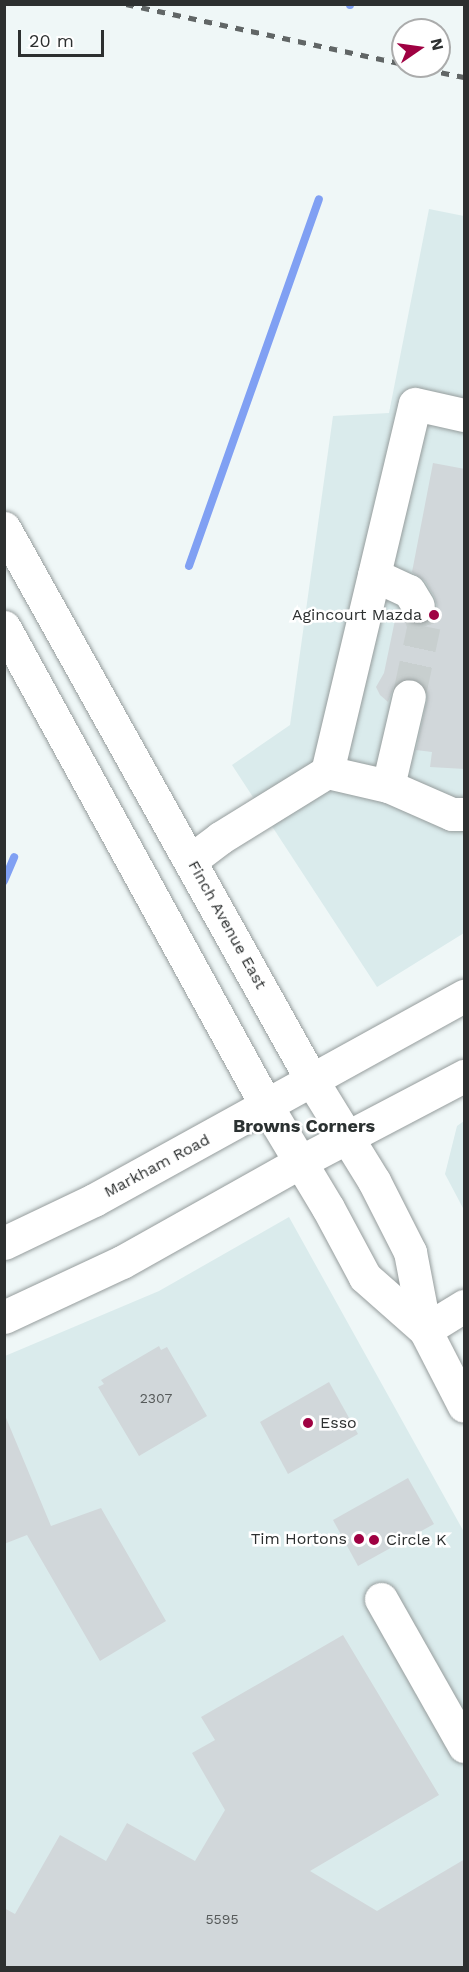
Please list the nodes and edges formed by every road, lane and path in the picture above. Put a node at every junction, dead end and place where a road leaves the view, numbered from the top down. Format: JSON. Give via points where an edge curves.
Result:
{"nodes":[{"id":1,"x":465,"y":415,"type":"edge"},
{"id":2,"x":4,"y":528,"type":"edge"},
{"id":3,"x":374,"y":574,"type":"junction"},
{"id":4,"x":418,"y":606,"type":"tunnel mouth"},
{"id":5,"x":4,"y":627,"type":"edge"},
{"id":6,"x":409,"y":696,"type":"tunnel mouth"},
{"id":7,"x":327,"y":772,"type":"junction"},
{"id":8,"x":388,"y":786,"type":"junction"},
{"id":9,"x":465,"y":814,"type":"edge"},
{"id":10,"x":191,"y":860,"type":"junction"},
{"id":11,"x":465,"y":996,"type":"edge"},
{"id":12,"x":465,"y":1076,"type":"edge"},
{"id":13,"x":311,"y":1079,"type":"junction"},
{"id":14,"x":266,"y":1105,"type":"junction"},
{"id":15,"x":348,"y":1140,"type":"junction"},
{"id":16,"x":300,"y":1162,"type":"junction"},
{"id":17,"x":4,"y":1243,"type":"edge"},
{"id":18,"x":465,"y":1306,"type":"edge"},
{"id":19,"x":4,"y":1317,"type":"edge"},
{"id":20,"x":425,"y":1330,"type":"junction"},
{"id":21,"x":465,"y":1406,"type":"edge"},
{"id":22,"x":381,"y":1599,"type":"dead end"},
{"id":23,"x":465,"y":1746,"type":"edge"}],
"edges":[{"from":1,"to":3,"type":"main road","via":[[415,404]]},
{"from":2,"to":10,"type":"main road","name":"Finch Avenue East"},
{"from":3,"to":4,"type":"main road","via":[[409,591]]},
{"from":3,"to":7,"type":"main road"},
{"from":5,"to":14,"type":"main road","name":"Finch Avenue East"},
{"from":6,"to":8,"type":"main road"},
{"from":7,"to":8,"type":"main road"},
{"from":7,"to":10,"type":"main road"},
{"from":8,"to":9,"type":"main road","via":[[452,814]]},
{"from":10,"to":13,"type":"main road","name":"Finch Avenue East"},
{"from":11,"to":13,"type":"main road","name":"Markham Road"},
{"from":12,"to":15,"type":"main road"},
{"from":13,"to":14,"type":"main road","name":"Markham Road"},
{"from":13,"to":15,"type":"main road","name":"Finch Avenue East"},
{"from":14,"to":16,"type":"main road","name":"Finch Avenue East"},
{"from":14,"to":17,"type":"main road","name":"Markham Road","via":[[94,1200]]},
{"from":15,"to":16,"type":"main road"},
{"from":15,"to":20,"type":"main road","name":"Finch Avenue East","via":[[410,1252]]},
{"from":16,"to":19,"type":"main road","via":[[122,1262]]},
{"from":16,"to":20,"type":"main road","name":"Finch Avenue East","via":[[365,1277]]},
{"from":18,"to":20,"type":"main road"},
{"from":20,"to":21,"type":"main road","name":"Finch Avenue East"},
{"from":22,"to":23,"type":"main road"}]}
